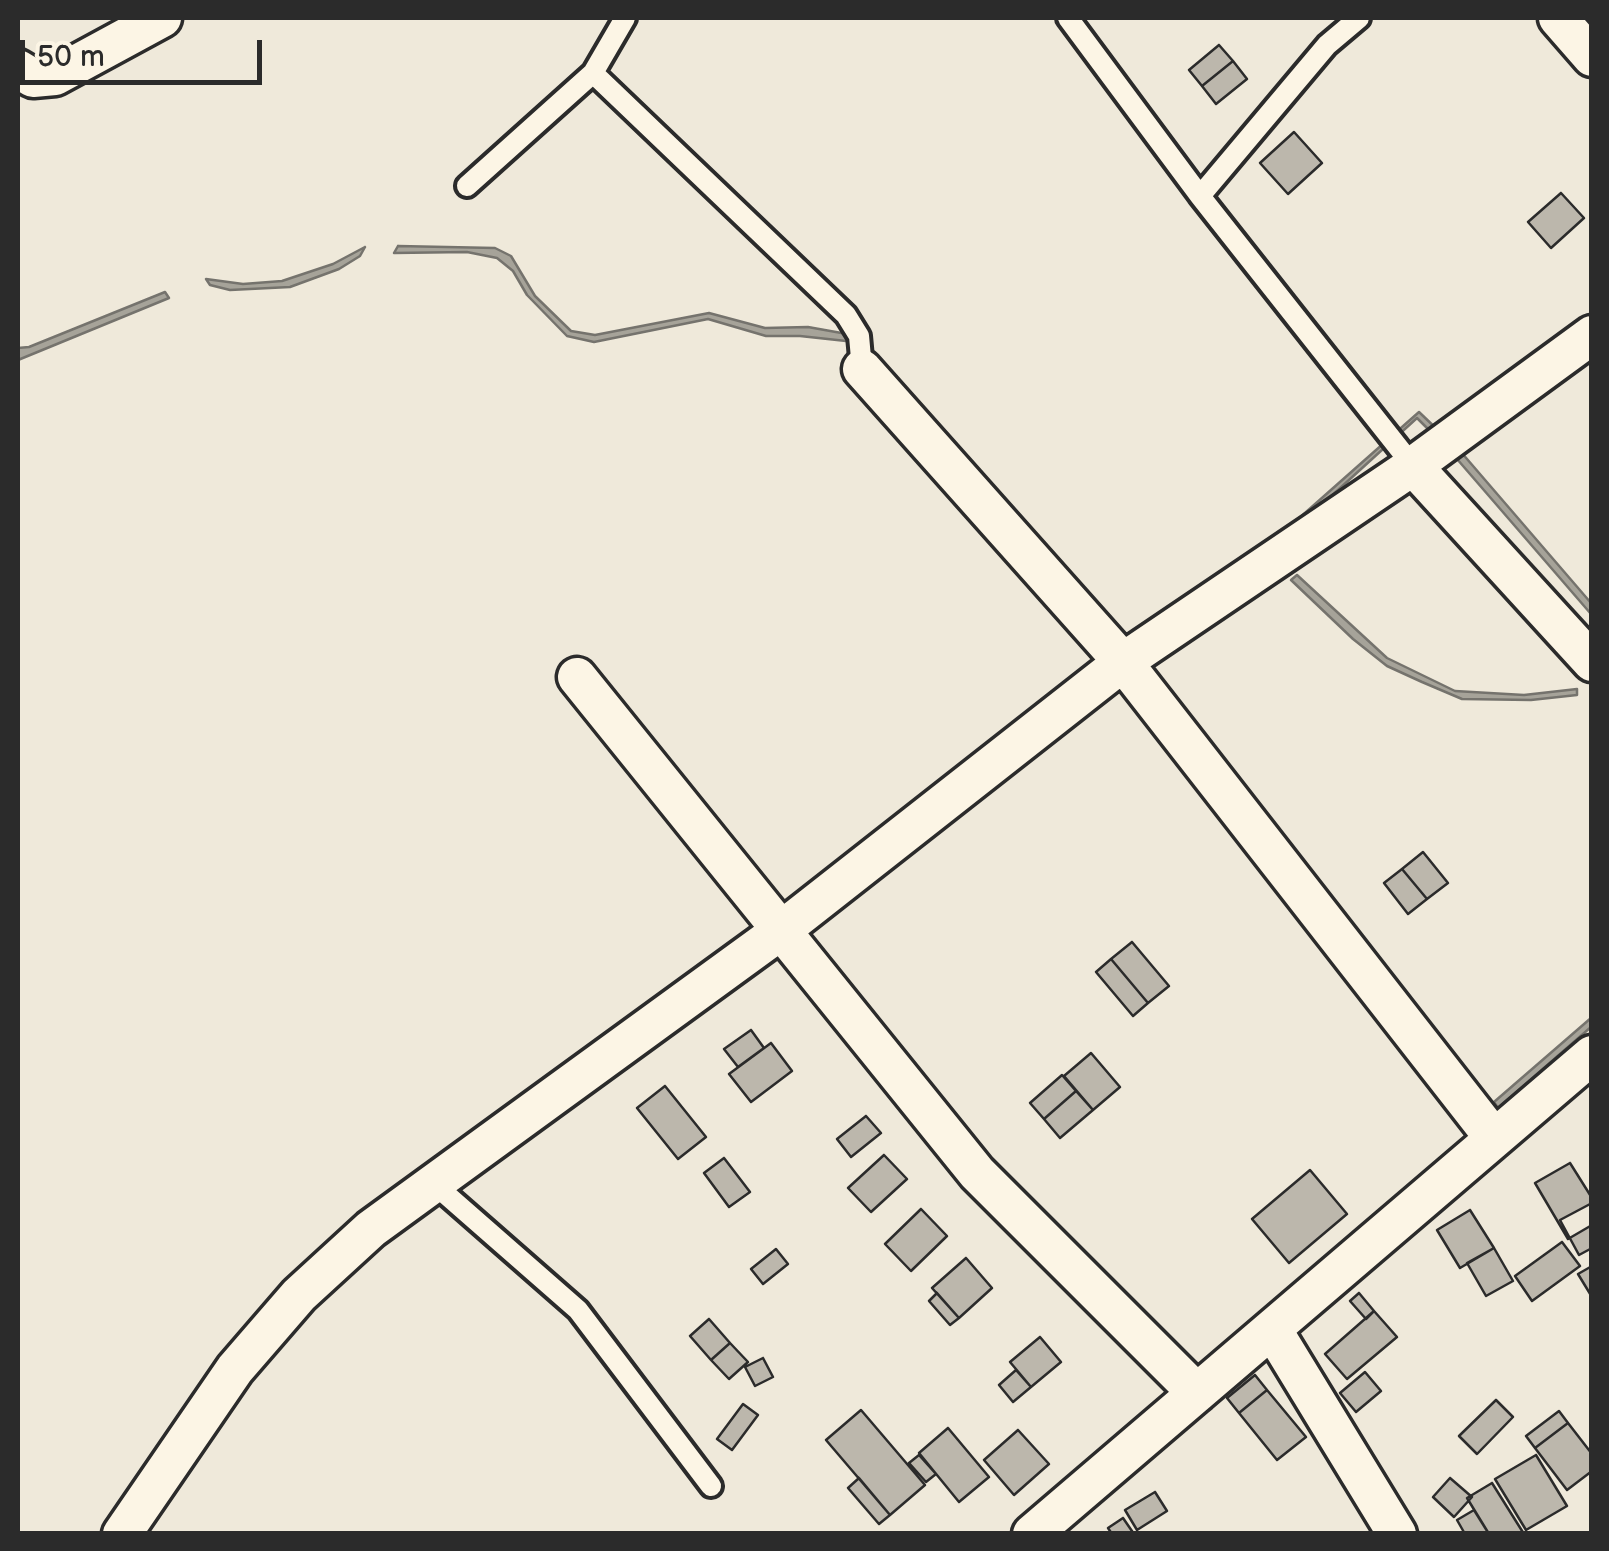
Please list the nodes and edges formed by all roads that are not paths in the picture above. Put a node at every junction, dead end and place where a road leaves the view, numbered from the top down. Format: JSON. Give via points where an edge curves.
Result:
{"nodes":[{"id":1,"x":162,"y":18,"type":"edge"},
{"id":2,"x":625,"y":18,"type":"edge"},
{"id":3,"x":1068,"y":18,"type":"edge"},
{"id":4,"x":1359,"y":18,"type":"edge"},
{"id":5,"x":1558,"y":18,"type":"edge"},
{"id":6,"x":1592,"y":57,"type":"edge"},
{"id":7,"x":18,"y":70,"type":"edge"},
{"id":8,"x":593,"y":72,"type":"junction"},
{"id":9,"x":467,"y":186,"type":"dead end"},
{"id":10,"x":1200,"y":196,"type":"junction"},
{"id":11,"x":1592,"y":335,"type":"edge"},
{"id":12,"x":862,"y":370,"type":"joint"},
{"id":13,"x":1413,"y":466,"type":"junction"},
{"id":14,"x":1123,"y":662,"type":"junction"},
{"id":15,"x":1592,"y":662,"type":"edge"},
{"id":16,"x":578,"y":677,"type":"dead end"},
{"id":17,"x":782,"y":929,"type":"junction"},
{"id":18,"x":1592,"y":1054,"type":"edge"},
{"id":19,"x":1494,"y":1138,"type":"junction"},
{"id":20,"x":433,"y":1183,"type":"junction"},
{"id":21,"x":1272,"y":1329,"type":"junction"},
{"id":22,"x":1197,"y":1393,"type":"junction"},
{"id":23,"x":711,"y":1486,"type":"dead end"},
{"id":24,"x":122,"y":1534,"type":"edge"},
{"id":25,"x":1032,"y":1534,"type":"edge"},
{"id":26,"x":1397,"y":1534,"type":"edge"}],
"edges":[{"from":1,"to":7,"type":"street","via":[[54,76],[33,78]]},
{"from":2,"to":8,"type":"lane"},
{"from":3,"to":10,"type":"lane"},
{"from":4,"to":10,"type":"lane","via":[[1327,45]]},
{"from":5,"to":6,"type":"street"},
{"from":8,"to":9,"type":"lane"},
{"from":8,"to":12,"type":"lane","via":[[846,315],[859,336]]},
{"from":10,"to":13,"type":"lane"},
{"from":11,"to":13,"type":"street"},
{"from":12,"to":14,"type":"street"},
{"from":13,"to":14,"type":"street"},
{"from":13,"to":15,"type":"street"},
{"from":14,"to":17,"type":"street"},
{"from":14,"to":19,"type":"street"},
{"from":16,"to":17,"type":"street"},
{"from":17,"to":20,"type":"street"},
{"from":17,"to":22,"type":"street","via":[[977,1173]]},
{"from":18,"to":19,"type":"street"},
{"from":19,"to":21,"type":"street"},
{"from":20,"to":23,"type":"lane","via":[[578,1310]]},
{"from":20,"to":24,"type":"street","via":[[298,1294],[235,1369]]},
{"from":21,"to":22,"type":"street"},
{"from":21,"to":26,"type":"street"},
{"from":22,"to":25,"type":"street"}]}
